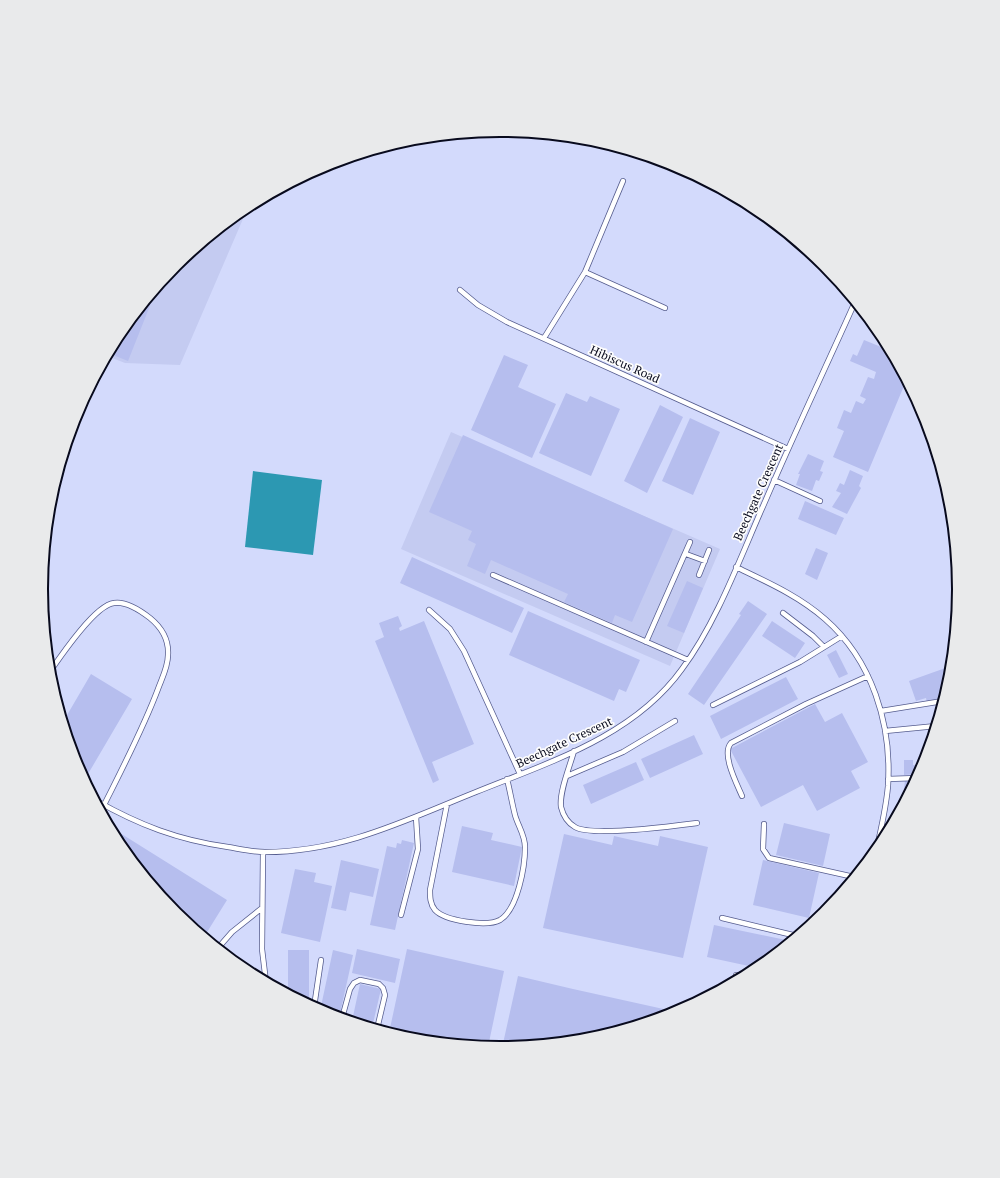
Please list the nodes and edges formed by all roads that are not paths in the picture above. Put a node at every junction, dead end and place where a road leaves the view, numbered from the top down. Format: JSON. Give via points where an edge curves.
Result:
{"nodes":[{"id":1,"x":623,"y":181,"type":"dead end"},
{"id":2,"x":585,"y":272,"type":"junction"},
{"id":3,"x":460,"y":290,"type":"dead end"},
{"id":4,"x":853,"y":307,"type":"edge"},
{"id":5,"x":665,"y":308,"type":"dead end"},
{"id":6,"x":544,"y":338,"type":"junction"},
{"id":7,"x":788,"y":449,"type":"junction"},
{"id":8,"x":774,"y":480,"type":"junction"},
{"id":9,"x":820,"y":501,"type":"dead end"},
{"id":10,"x":690,"y":542,"type":"dead end"},
{"id":11,"x":709,"y":550,"type":"dead end"},
{"id":12,"x":686,"y":554,"type":"junction"},
{"id":13,"x":705,"y":561,"type":"junction"},
{"id":14,"x":736,"y":567,"type":"junction"},
{"id":15,"x":493,"y":575,"type":"dead end"},
{"id":16,"x":700,"y":575,"type":"dead end"},
{"id":17,"x":429,"y":610,"type":"dead end"},
{"id":18,"x":783,"y":613,"type":"dead end"},
{"id":19,"x":842,"y":636,"type":"junction"},
{"id":20,"x":646,"y":642,"type":"junction"},
{"id":21,"x":824,"y":647,"type":"junction"},
{"id":22,"x":688,"y":660,"type":"junction"},
{"id":23,"x":55,"y":665,"type":"edge"},
{"id":24,"x":868,"y":676,"type":"junction"},
{"id":25,"x":938,"y":702,"type":"edge"},
{"id":26,"x":713,"y":705,"type":"dead end"},
{"id":27,"x":882,"y":711,"type":"junction"},
{"id":28,"x":675,"y":721,"type":"dead end"},
{"id":29,"x":930,"y":727,"type":"edge"},
{"id":30,"x":885,"y":731,"type":"junction"},
{"id":31,"x":574,"y":751,"type":"junction"},
{"id":32,"x":520,"y":774,"type":"junction"},
{"id":33,"x":567,"y":776,"type":"junction"},
{"id":34,"x":910,"y":778,"type":"edge"},
{"id":35,"x":507,"y":779,"type":"junction"},
{"id":36,"x":888,"y":779,"type":"junction"},
{"id":37,"x":742,"y":796,"type":"dead end"},
{"id":38,"x":447,"y":804,"type":"junction"},
{"id":39,"x":104,"y":805,"type":"joint"},
{"id":40,"x":416,"y":817,"type":"junction"},
{"id":41,"x":697,"y":823,"type":"dead end"},
{"id":42,"x":764,"y":824,"type":"dead end"},
{"id":43,"x":880,"y":833,"type":"edge"},
{"id":44,"x":263,"y":852,"type":"junction"},
{"id":45,"x":849,"y":876,"type":"edge"},
{"id":46,"x":262,"y":908,"type":"junction"},
{"id":47,"x":401,"y":915,"type":"dead end"},
{"id":48,"x":722,"y":918,"type":"dead end"},
{"id":49,"x":791,"y":935,"type":"edge"},
{"id":50,"x":221,"y":945,"type":"edge"},
{"id":51,"x":321,"y":960,"type":"dead end"},
{"id":52,"x":265,"y":975,"type":"edge"},
{"id":53,"x":315,"y":1001,"type":"edge"},
{"id":54,"x":343,"y":1013,"type":"edge"},
{"id":55,"x":378,"y":1024,"type":"edge"}],
"edges":[{"from":1,"to":2,"type":"lane"},
{"from":2,"to":5,"type":"lane"},
{"from":2,"to":6,"type":"lane"},
{"from":3,"to":6,"type":"lane","name":"Hibiscus Road","via":[[490,313]]},
{"from":4,"to":7,"type":"lane","name":"Beechgate Crescent"},
{"from":6,"to":7,"type":"lane","name":"Hibiscus Road"},
{"from":7,"to":8,"type":"lane","name":"Beechgate Crescent"},
{"from":8,"to":9,"type":"lane"},
{"from":8,"to":14,"type":"lane","name":"Beechgate Crescent"},
{"from":10,"to":12,"type":"lane"},
{"from":11,"to":13,"type":"lane"},
{"from":12,"to":13,"type":"lane"},
{"from":12,"to":20,"type":"lane"},
{"from":13,"to":16,"type":"lane"},
{"from":14,"to":19,"type":"lane","via":[[791,595],[824,618]]},
{"from":14,"to":22,"type":"lane","name":"Beechgate Crescent","via":[[702,639]]},
{"from":15,"to":20,"type":"lane"},
{"from":17,"to":32,"type":"lane","via":[[450,629],[464,651]]},
{"from":18,"to":21,"type":"lane"},
{"from":19,"to":21,"type":"lane"},
{"from":19,"to":24,"type":"lane","via":[[860,660]]},
{"from":20,"to":22,"type":"lane"},
{"from":21,"to":26,"type":"lane","via":[[789,668]]},
{"from":22,"to":31,"type":"lane","name":"Beechgate Crescent","via":[[649,706],[615,730]]},
{"from":23,"to":39,"type":"lane","via":[[86,624],[111,603],[121,603],[144,614],[162,631],[167,642],[165,670],[152,704]]},
{"from":24,"to":27,"type":"lane"},
{"from":24,"to":37,"type":"lane","via":[[731,743],[726,754]]},
{"from":25,"to":27,"type":"lane"},
{"from":27,"to":30,"type":"lane"},
{"from":28,"to":33,"type":"lane","via":[[623,752]]},
{"from":29,"to":30,"type":"lane"},
{"from":30,"to":36,"type":"lane"},
{"from":31,"to":32,"type":"lane","name":"Beechgate Crescent"},
{"from":31,"to":33,"type":"lane"},
{"from":32,"to":35,"type":"lane","name":"Beechgate Crescent"},
{"from":33,"to":41,"type":"lane","via":[[561,808],[576,828],[589,831],[622,831]]},
{"from":34,"to":36,"type":"lane"},
{"from":35,"to":38,"type":"lane","name":"Beechgate Crescent"},
{"from":35,"to":38,"type":"lane","via":[[525,848],[516,896],[508,913],[499,920],[484,923],[448,917],[437,912],[431,903],[430,890]]},
{"from":36,"to":43,"type":"lane"},
{"from":38,"to":40,"type":"lane","name":"Beechgate Crescent"},
{"from":39,"to":44,"type":"lane","name":"Beechgate Crescent","via":[[172,836]]},
{"from":40,"to":44,"type":"lane","name":"Beechgate Crescent","via":[[349,841],[303,849]]},
{"from":40,"to":47,"type":"lane","via":[[418,849]]},
{"from":42,"to":45,"type":"lane","via":[[763,849],[769,858]]},
{"from":44,"to":46,"type":"lane"},
{"from":46,"to":50,"type":"lane","via":[[232,932]]},
{"from":46,"to":52,"type":"lane"},
{"from":48,"to":49,"type":"lane"},
{"from":51,"to":53,"type":"lane"},
{"from":54,"to":55,"type":"lane","via":[[354,983],[360,980],[379,984],[384,988],[385,995]]}]}
